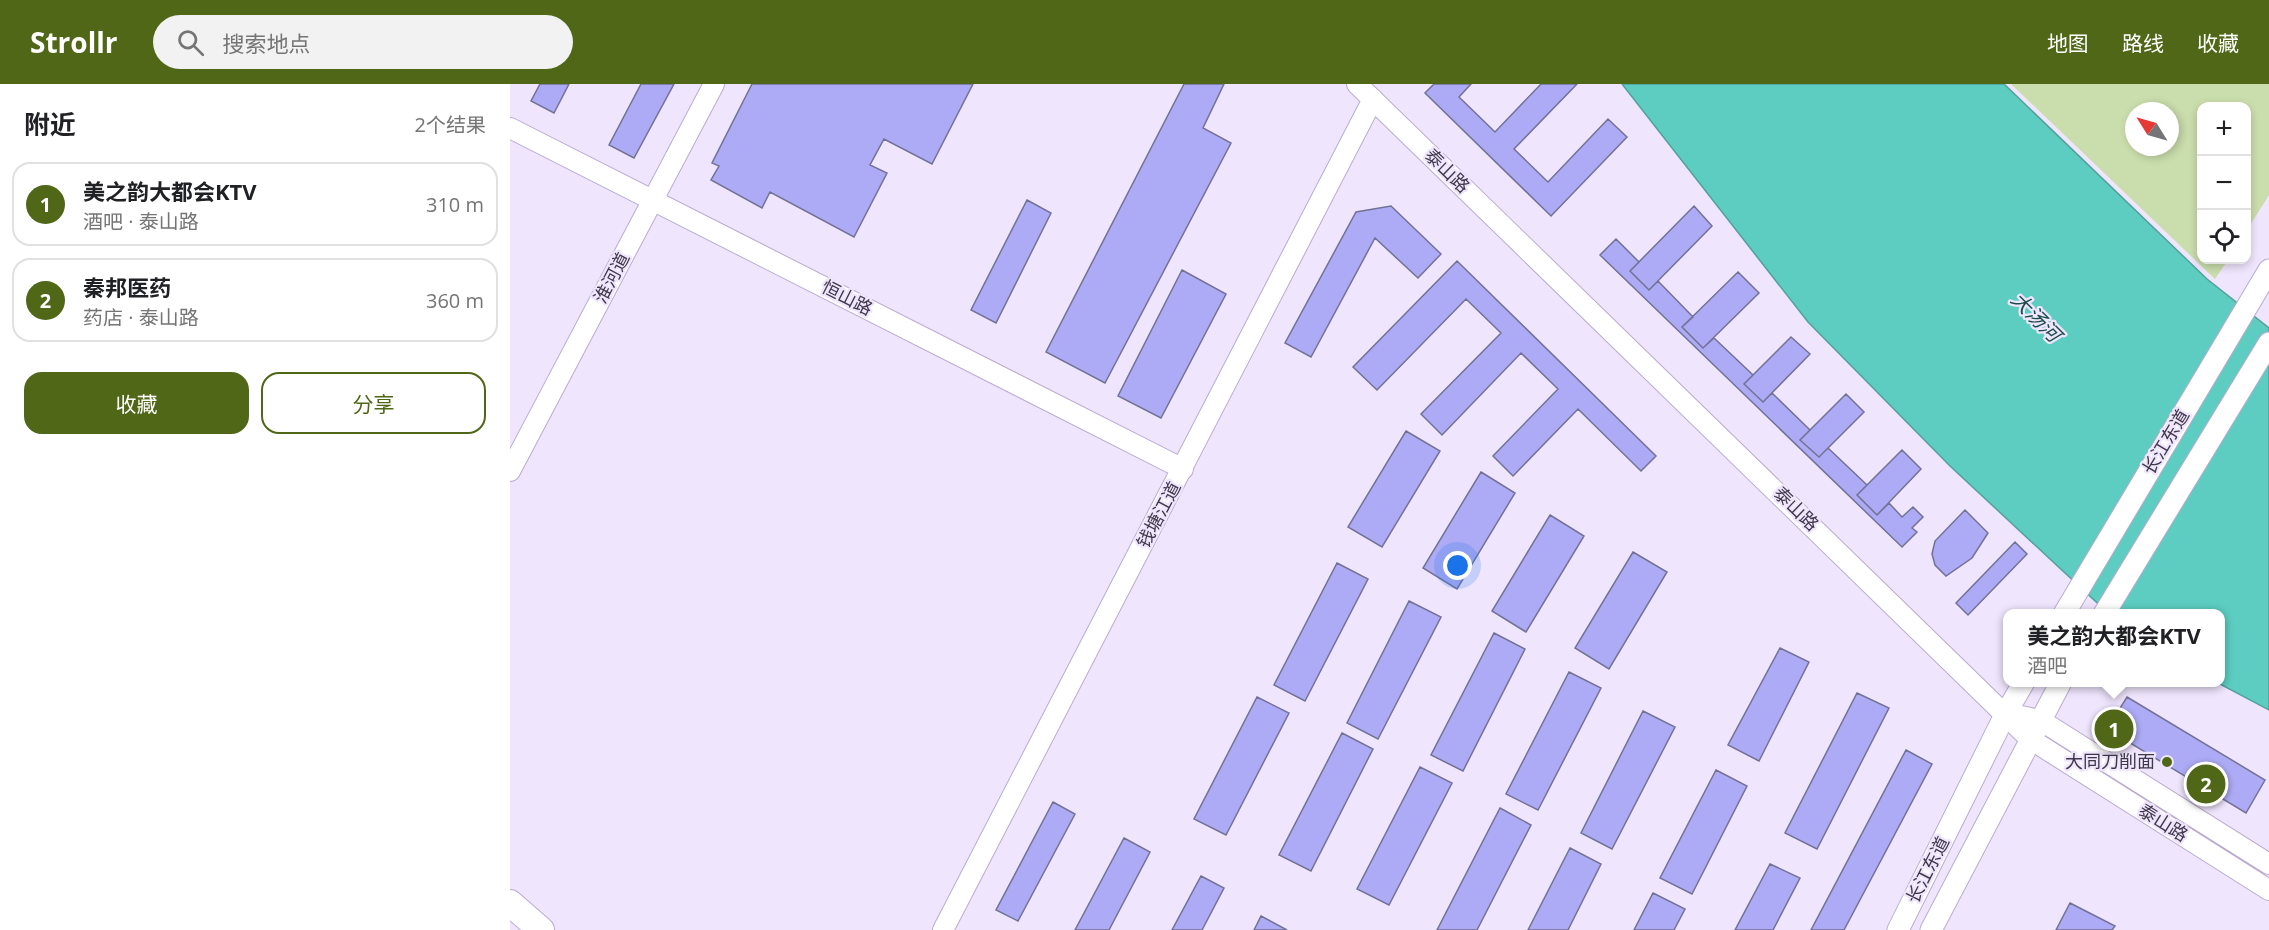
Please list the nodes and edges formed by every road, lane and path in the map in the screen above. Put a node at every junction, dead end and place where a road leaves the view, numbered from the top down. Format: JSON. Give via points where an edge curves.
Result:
{"nodes":[{"id":1,"x":714,"y":84,"type":"edge"},
{"id":2,"x":1357,"y":84,"type":"edge"},
{"id":3,"x":1373,"y":99,"type":"junction"},
{"id":4,"x":510,"y":128,"type":"edge"},
{"id":5,"x":653,"y":199,"type":"junction"},
{"id":6,"x":2265,"y":277,"type":"edge"},
{"id":7,"x":2269,"y":343,"type":"edge"},
{"id":8,"x":1183,"y":469,"type":"junction"},
{"id":9,"x":510,"y":471,"type":"edge"},
{"id":10,"x":2067,"y":609,"type":"edge"},
{"id":11,"x":2107,"y":609,"type":"edge"},
{"id":12,"x":2021,"y":687,"type":"edge"},
{"id":13,"x":2058,"y":687,"type":"edge"},
{"id":14,"x":2006,"y":713,"type":"junction"},
{"id":15,"x":2040,"y":720,"type":"junction"},
{"id":16,"x":2030,"y":739,"type":"junction"},
{"id":17,"x":2269,"y":864,"type":"edge"},
{"id":18,"x":2269,"y":890,"type":"edge"},
{"id":19,"x":510,"y":903,"type":"edge"},
{"id":20,"x":541,"y":930,"type":"edge"},
{"id":21,"x":943,"y":930,"type":"edge"},
{"id":22,"x":1898,"y":930,"type":"edge"},
{"id":23,"x":1931,"y":930,"type":"edge"}],
"edges":[{"from":1,"to":5,"type":"street","name":"淮河道"},
{"from":2,"to":3,"type":"street","name":"泰山路"},
{"from":3,"to":8,"type":"street","name":"钱塘江道"},
{"from":3,"to":14,"type":"street","name":"泰山路"},
{"from":4,"to":5,"type":"street","name":"恒山路"},
{"from":5,"to":8,"type":"street","name":"恒山路"},
{"from":5,"to":9,"type":"street","name":"淮河道"},
{"from":6,"to":10,"type":"main road","name":"长江东道"},
{"from":7,"to":11,"type":"main road","name":"长江东道"},
{"from":8,"to":21,"type":"street","name":"钱塘江道"},
{"from":12,"to":14,"type":"main road","name":"长江东道"},
{"from":13,"to":15,"type":"main road","name":"长江东道"},
{"from":14,"to":15,"type":"street"},
{"from":14,"to":16,"type":"street","name":"泰山路"},
{"from":14,"to":22,"type":"main road","name":"长江东道"},
{"from":15,"to":16,"type":"main road","name":"长江东道"},
{"from":15,"to":17,"type":"street"},
{"from":16,"to":18,"type":"street","name":"泰山路"},
{"from":16,"to":23,"type":"main road","name":"长江东道"},
{"from":19,"to":20,"type":"highway"}]}
